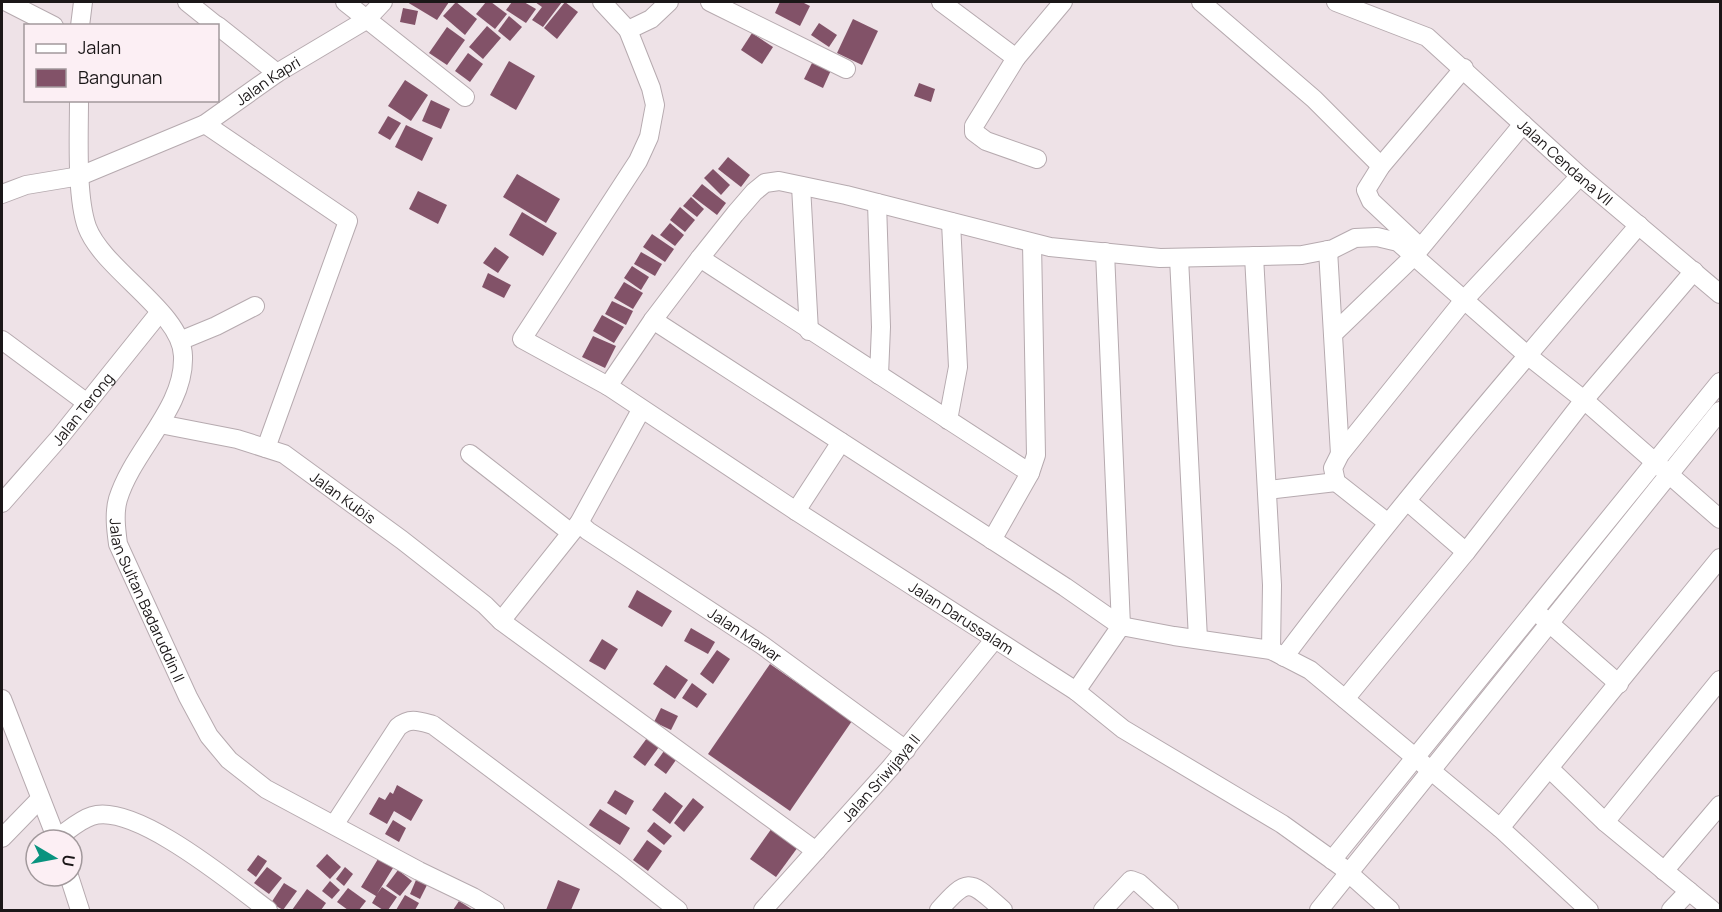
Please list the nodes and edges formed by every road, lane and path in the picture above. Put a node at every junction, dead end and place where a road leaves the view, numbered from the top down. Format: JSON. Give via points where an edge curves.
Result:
{"nodes":[{"id":1,"x":7,"y":2,"type":"edge"},
{"id":2,"x":83,"y":2,"type":"edge"},
{"id":3,"x":187,"y":2,"type":"edge"},
{"id":4,"x":345,"y":2,"type":"edge"},
{"id":5,"x":383,"y":2,"type":"edge"},
{"id":6,"x":602,"y":2,"type":"edge"},
{"id":7,"x":669,"y":2,"type":"edge"},
{"id":8,"x":710,"y":2,"type":"edge"},
{"id":9,"x":941,"y":2,"type":"edge"},
{"id":10,"x":1063,"y":2,"type":"edge"},
{"id":11,"x":1201,"y":2,"type":"edge"},
{"id":12,"x":1336,"y":2,"type":"edge"},
{"id":13,"x":366,"y":20,"type":"junction"},
{"id":14,"x":50,"y":24,"type":"edge"},
{"id":15,"x":80,"y":24,"type":"edge"},
{"id":16,"x":214,"y":24,"type":"edge"},
{"id":17,"x":219,"y":28,"type":"edge"},
{"id":18,"x":628,"y":30,"type":"junction"},
{"id":19,"x":1016,"y":58,"type":"junction"},
{"id":20,"x":1464,"y":68,"type":"junction"},
{"id":21,"x":846,"y":69,"type":"dead end"},
{"id":22,"x":277,"y":73,"type":"junction"},
{"id":23,"x":465,"y":97,"type":"dead end"},
{"id":24,"x":79,"y":102,"type":"edge"},
{"id":25,"x":206,"y":124,"type":"junction"},
{"id":26,"x":1523,"y":124,"type":"junction"},
{"id":27,"x":1037,"y":159,"type":"dead end"},
{"id":28,"x":1381,"y":166,"type":"junction"},
{"id":29,"x":80,"y":176,"type":"junction"},
{"id":30,"x":1580,"y":176,"type":"junction"},
{"id":31,"x":801,"y":186,"type":"junction"},
{"id":32,"x":2,"y":194,"type":"edge"},
{"id":33,"x":877,"y":203,"type":"junction"},
{"id":34,"x":951,"y":222,"type":"junction"},
{"id":35,"x":1639,"y":225,"type":"junction"},
{"id":36,"x":1032,"y":243,"type":"junction"},
{"id":37,"x":1328,"y":250,"type":"junction"},
{"id":38,"x":1105,"y":252,"type":"junction"},
{"id":39,"x":1417,"y":252,"type":"junction"},
{"id":40,"x":1254,"y":256,"type":"junction"},
{"id":41,"x":700,"y":258,"type":"junction"},
{"id":42,"x":1179,"y":258,"type":"junction"},
{"id":43,"x":1694,"y":271,"type":"junction"},
{"id":44,"x":1720,"y":294,"type":"edge"},
{"id":45,"x":1464,"y":300,"type":"junction"},
{"id":46,"x":255,"y":306,"type":"dead end"},
{"id":47,"x":160,"y":312,"type":"junction"},
{"id":48,"x":653,"y":320,"type":"junction"},
{"id":49,"x":809,"y":331,"type":"junction"},
{"id":50,"x":1333,"y":334,"type":"junction"},
{"id":51,"x":2,"y":340,"type":"edge"},
{"id":52,"x":182,"y":340,"type":"junction"},
{"id":53,"x":1527,"y":355,"type":"junction"},
{"id":54,"x":879,"y":375,"type":"junction"},
{"id":55,"x":1720,"y":382,"type":"edge"},
{"id":56,"x":608,"y":387,"type":"junction"},
{"id":57,"x":1584,"y":400,"type":"junction"},
{"id":58,"x":87,"y":403,"type":"junction"},
{"id":59,"x":641,"y":410,"type":"junction"},
{"id":60,"x":1720,"y":411,"type":"edge"},
{"id":61,"x":948,"y":420,"type":"junction"},
{"id":62,"x":160,"y":424,"type":"junction"},
{"id":63,"x":841,"y":442,"type":"junction"},
{"id":64,"x":266,"y":448,"type":"junction"},
{"id":65,"x":470,"y":454,"type":"dead end"},
{"id":66,"x":1340,"y":454,"type":"junction"},
{"id":67,"x":1656,"y":461,"type":"junction"},
{"id":68,"x":1030,"y":473,"type":"junction"},
{"id":69,"x":1669,"y":475,"type":"junction"},
{"id":70,"x":1336,"y":482,"type":"junction"},
{"id":71,"x":1268,"y":490,"type":"junction"},
{"id":72,"x":1407,"y":501,"type":"junction"},
{"id":73,"x":2,"y":503,"type":"edge"},
{"id":74,"x":796,"y":512,"type":"junction"},
{"id":75,"x":1720,"y":519,"type":"edge"},
{"id":76,"x":1388,"y":523,"type":"junction"},
{"id":77,"x":574,"y":527,"type":"junction"},
{"id":78,"x":992,"y":540,"type":"junction"},
{"id":79,"x":1466,"y":552,"type":"junction"},
{"id":80,"x":1720,"y":558,"type":"edge"},
{"id":81,"x":1535,"y":610,"type":"junction"},
{"id":82,"x":501,"y":621,"type":"junction"},
{"id":83,"x":1550,"y":624,"type":"junction"},
{"id":84,"x":1121,"y":626,"type":"junction"},
{"id":85,"x":1198,"y":639,"type":"junction"},
{"id":86,"x":994,"y":640,"type":"junction"},
{"id":87,"x":1277,"y":654,"type":"junction"},
{"id":88,"x":1720,"y":680,"type":"edge"},
{"id":89,"x":1619,"y":684,"type":"junction"},
{"id":90,"x":1076,"y":691,"type":"junction"},
{"id":91,"x":2,"y":699,"type":"edge"},
{"id":92,"x":1345,"y":699,"type":"junction"},
{"id":93,"x":906,"y":750,"type":"junction"},
{"id":94,"x":1415,"y":757,"type":"junction"},
{"id":95,"x":1550,"y":769,"type":"junction"},
{"id":96,"x":1432,"y":772,"type":"junction"},
{"id":97,"x":40,"y":800,"type":"junction"},
{"id":98,"x":1718,"y":812,"type":"edge"},
{"id":99,"x":1605,"y":822,"type":"junction"},
{"id":100,"x":334,"y":825,"type":"junction"},
{"id":101,"x":52,"y":828,"type":"edge"},
{"id":102,"x":72,"y":828,"type":"edge"},
{"id":103,"x":1500,"y":828,"type":"junction"},
{"id":104,"x":2,"y":838,"type":"edge"},
{"id":105,"x":816,"y":851,"type":"junction"},
{"id":106,"x":1332,"y":860,"type":"junction"},
{"id":107,"x":1664,"y":871,"type":"junction"},
{"id":108,"x":1349,"y":875,"type":"junction"},
{"id":109,"x":73,"y":888,"type":"edge"},
{"id":110,"x":1689,"y":891,"type":"junction"},
{"id":111,"x":80,"y":910,"type":"edge"},
{"id":112,"x":268,"y":910,"type":"edge"},
{"id":113,"x":495,"y":910,"type":"edge"},
{"id":114,"x":678,"y":910,"type":"edge"},
{"id":115,"x":763,"y":910,"type":"edge"},
{"id":116,"x":939,"y":910,"type":"edge"},
{"id":117,"x":1003,"y":910,"type":"edge"},
{"id":118,"x":1103,"y":910,"type":"edge"},
{"id":119,"x":1169,"y":910,"type":"edge"},
{"id":120,"x":1319,"y":910,"type":"edge"},
{"id":121,"x":1390,"y":910,"type":"edge"},
{"id":122,"x":1589,"y":910,"type":"edge"},
{"id":123,"x":1671,"y":910,"type":"edge"},
{"id":124,"x":1712,"y":910,"type":"edge"}],
"edges":[{"from":1,"to":14,"type":"street"},
{"from":2,"to":15,"type":"street"},
{"from":3,"to":16,"type":"street"},
{"from":4,"to":13,"type":"street"},
{"from":5,"to":13,"type":"street","name":"Jalan Kapri"},
{"from":6,"to":18,"type":"street"},
{"from":7,"to":18,"type":"street","via":[[651,19]]},
{"from":8,"to":21,"type":"street"},
{"from":9,"to":19,"type":"street"},
{"from":10,"to":19,"type":"street"},
{"from":11,"to":28,"type":"street","via":[[1314,99]]},
{"from":12,"to":20,"type":"street","name":"Jalan Cendana VII","via":[[1427,37]]},
{"from":13,"to":22,"type":"street","name":"Jalan Kapri"},
{"from":13,"to":23,"type":"street"},
{"from":17,"to":22,"type":"street"},
{"from":18,"to":56,"type":"street","name":"Jalan Darussalam","via":[[655,105],[649,137],[638,161],[522,339]]},
{"from":19,"to":27,"type":"street","via":[[974,132],[986,141]]},
{"from":20,"to":26,"type":"street","name":"Jalan Cendana VII"},
{"from":20,"to":28,"type":"street"},
{"from":22,"to":25,"type":"street","name":"Jalan Kapri"},
{"from":24,"to":29,"type":"street"},
{"from":25,"to":29,"type":"street","name":"Jalan Kapri"},
{"from":25,"to":64,"type":"street","via":[[348,221]]},
{"from":26,"to":30,"type":"street","name":"Jalan Cendana VII"},
{"from":26,"to":39,"type":"street"},
{"from":28,"to":39,"type":"street","via":[[1366,190],[1371,201]]},
{"from":29,"to":32,"type":"street","name":"Jalan Kapri","via":[[26,185]]},
{"from":29,"to":47,"type":"street","via":[[87,227],[96,244]]},
{"from":30,"to":35,"type":"street","name":"Jalan Cendana VII"},
{"from":30,"to":45,"type":"street"},
{"from":31,"to":33,"type":"street"},
{"from":31,"to":41,"type":"street","via":[[779,181],[765,183]]},
{"from":31,"to":49,"type":"street"},
{"from":33,"to":34,"type":"street"},
{"from":33,"to":54,"type":"street"},
{"from":34,"to":36,"type":"street"},
{"from":34,"to":61,"type":"street","via":[[958,367]]},
{"from":35,"to":43,"type":"street","name":"Jalan Cendana VII"},
{"from":35,"to":53,"type":"street"},
{"from":36,"to":38,"type":"street"},
{"from":36,"to":68,"type":"street","via":[[1036,455]]},
{"from":37,"to":39,"type":"street","via":[[1355,238],[1377,237]]},
{"from":37,"to":40,"type":"street"},
{"from":37,"to":50,"type":"street"},
{"from":38,"to":42,"type":"street"},
{"from":38,"to":84,"type":"street"},
{"from":39,"to":45,"type":"street"},
{"from":39,"to":50,"type":"street"},
{"from":40,"to":42,"type":"street"},
{"from":40,"to":71,"type":"street"},
{"from":41,"to":48,"type":"street"},
{"from":41,"to":49,"type":"street"},
{"from":42,"to":85,"type":"street"},
{"from":43,"to":44,"type":"street","name":"Jalan Cendana VII"},
{"from":43,"to":57,"type":"street"},
{"from":45,"to":53,"type":"street"},
{"from":45,"to":66,"type":"street"},
{"from":46,"to":52,"type":"street"},
{"from":47,"to":52,"type":"street"},
{"from":47,"to":58,"type":"street","name":"Jalan Terong"},
{"from":48,"to":56,"type":"street"},
{"from":48,"to":63,"type":"street"},
{"from":49,"to":54,"type":"street"},
{"from":50,"to":66,"type":"street"},
{"from":51,"to":58,"type":"street"},
{"from":52,"to":62,"type":"street","name":"Jalan Sultan Badaruddin II","via":[[182,374]]},
{"from":53,"to":57,"type":"street"},
{"from":53,"to":72,"type":"street"},
{"from":54,"to":61,"type":"street"},
{"from":55,"to":67,"type":"street"},
{"from":56,"to":59,"type":"street","name":"Jalan Darussalam"},
{"from":57,"to":67,"type":"street"},
{"from":57,"to":79,"type":"street"},
{"from":58,"to":73,"type":"street","name":"Jalan Terong"},
{"from":59,"to":74,"type":"street","name":"Jalan Darussalam"},
{"from":59,"to":77,"type":"street"},
{"from":60,"to":69,"type":"street"},
{"from":61,"to":68,"type":"street"},
{"from":62,"to":64,"type":"street","name":"Jalan Kubis"},
{"from":62,"to":100,"type":"street","name":"Jalan Sultan Badaruddin II","via":[[129,472],[117,500],[118,544],[209,736],[229,760],[266,789]]},
{"from":63,"to":74,"type":"street"},
{"from":63,"to":78,"type":"street"},
{"from":64,"to":82,"type":"street","name":"Jalan Kubis","via":[[284,454],[402,540]]},
{"from":65,"to":77,"type":"street","name":"Jalan Mawar"},
{"from":66,"to":70,"type":"street","via":[[1333,468]]},
{"from":67,"to":69,"type":"street"},
{"from":67,"to":81,"type":"street"},
{"from":68,"to":78,"type":"street"},
{"from":69,"to":75,"type":"street"},
{"from":69,"to":83,"type":"street"},
{"from":70,"to":71,"type":"street"},
{"from":70,"to":76,"type":"street"},
{"from":71,"to":87,"type":"street"},
{"from":72,"to":76,"type":"street"},
{"from":72,"to":79,"type":"street"},
{"from":74,"to":86,"type":"street","name":"Jalan Darussalam"},
{"from":76,"to":87,"type":"street"},
{"from":77,"to":82,"type":"street"},
{"from":77,"to":93,"type":"street","name":"Jalan Mawar","via":[[588,531],[762,645]]},
{"from":78,"to":84,"type":"street"},
{"from":79,"to":92,"type":"street"},
{"from":80,"to":89,"type":"street"},
{"from":81,"to":83,"type":"street"},
{"from":81,"to":94,"type":"street"},
{"from":82,"to":105,"type":"street","name":"Jalan Kubis"},
{"from":83,"to":89,"type":"street"},
{"from":83,"to":96,"type":"street"},
{"from":84,"to":85,"type":"street"},
{"from":84,"to":90,"type":"street"},
{"from":85,"to":87,"type":"street"},
{"from":86,"to":90,"type":"street","name":"Jalan Darussalam"},
{"from":86,"to":93,"type":"street","name":"Jalan Sriwijaya II"},
{"from":87,"to":92,"type":"street","via":[[1310,670]]},
{"from":88,"to":99,"type":"street"},
{"from":89,"to":95,"type":"street"},
{"from":90,"to":106,"type":"street","name":"Jalan Darussalam","via":[[1123,729],[1282,824]]},
{"from":91,"to":97,"type":"street"},
{"from":92,"to":94,"type":"street"},
{"from":93,"to":105,"type":"street","name":"Jalan Sriwijaya II"},
{"from":94,"to":96,"type":"street"},
{"from":94,"to":106,"type":"street"},
{"from":95,"to":99,"type":"street"},
{"from":95,"to":103,"type":"street"},
{"from":96,"to":103,"type":"street"},
{"from":96,"to":108,"type":"street"},
{"from":97,"to":101,"type":"street"},
{"from":97,"to":104,"type":"street"},
{"from":98,"to":107,"type":"street"},
{"from":99,"to":107,"type":"street"},
{"from":100,"to":113,"type":"street","name":"Jalan Sultan Badaruddin II"},
{"from":100,"to":114,"type":"street","via":[[398,727],[415,719],[433,725]]},
{"from":102,"to":112,"type":"street","via":[[93,815],[110,815],[143,825],[181,847]]},
{"from":103,"to":122,"type":"street"},
{"from":105,"to":115,"type":"street","name":"Jalan Sriwijaya II"},
{"from":106,"to":108,"type":"street","name":"Jalan Darussalam"},
{"from":107,"to":110,"type":"street"},
{"from":108,"to":120,"type":"street"},
{"from":108,"to":121,"type":"street","name":"Jalan Darussalam"},
{"from":109,"to":111,"type":"street"},
{"from":110,"to":123,"type":"street"},
{"from":110,"to":124,"type":"street"},
{"from":116,"to":117,"type":"street","via":[[966,885]]},
{"from":118,"to":119,"type":"street","via":[[1131,880]]}]}
